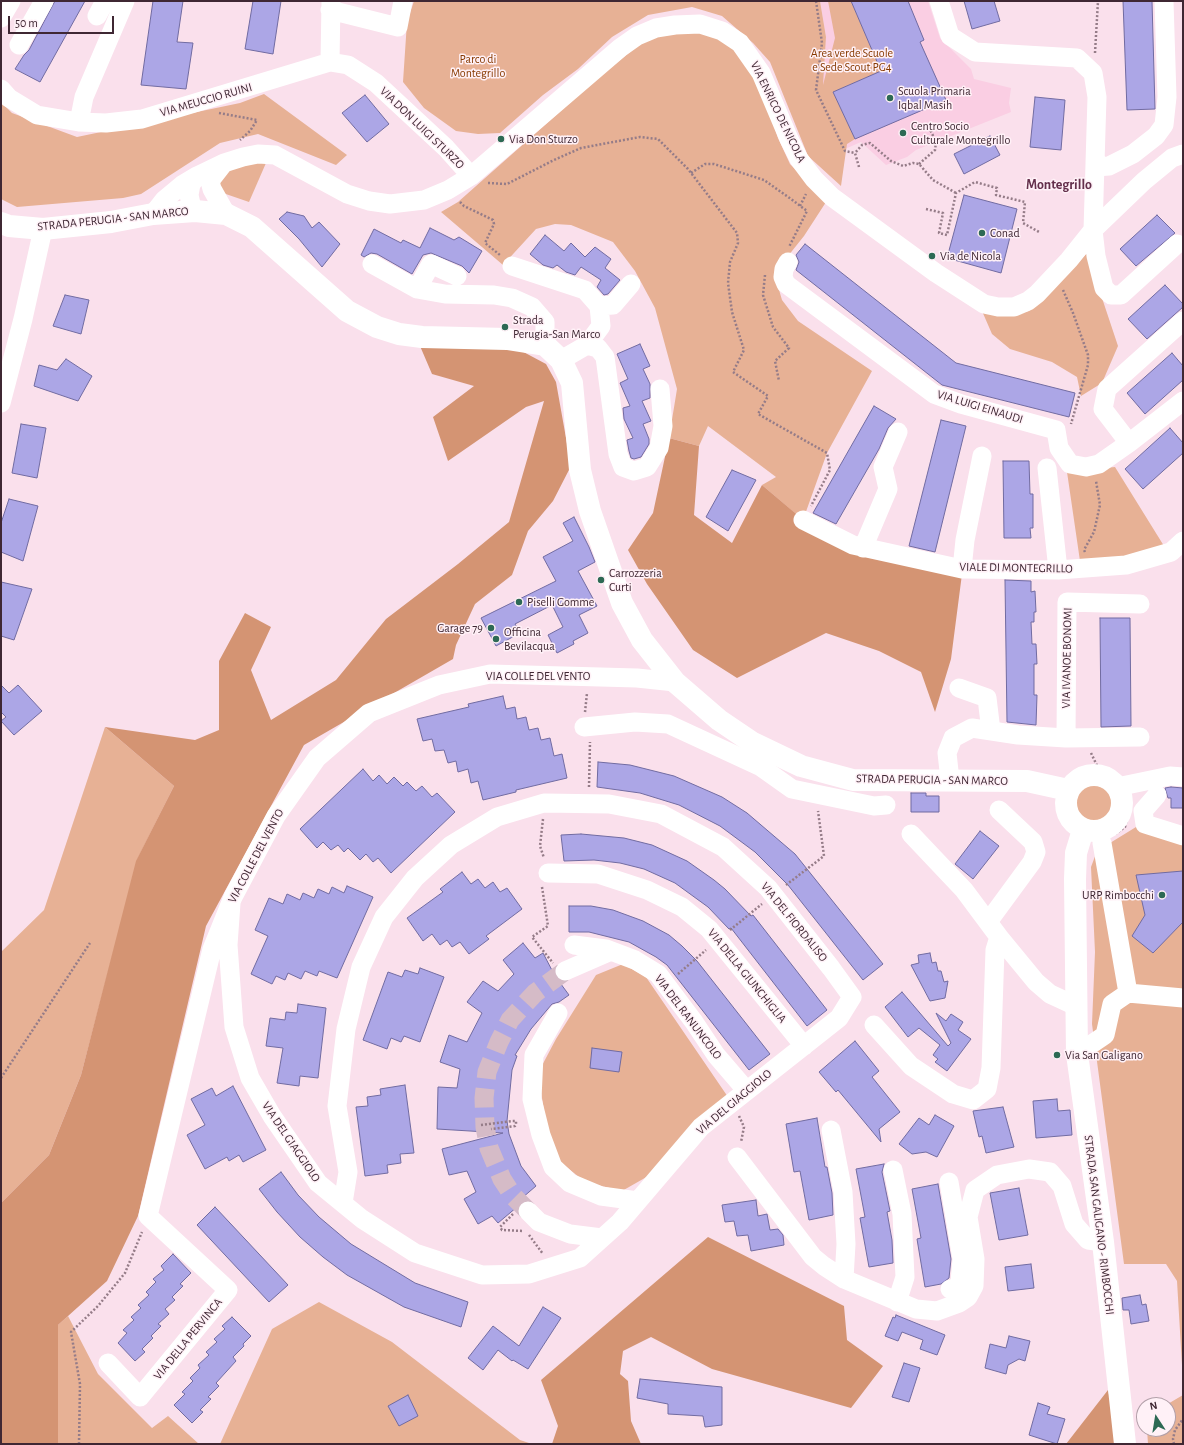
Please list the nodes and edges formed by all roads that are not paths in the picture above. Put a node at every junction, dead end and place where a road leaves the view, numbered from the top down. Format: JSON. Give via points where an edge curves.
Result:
{"nodes":[{"id":1,"x":11,"y":1,"type":"edge"},
{"id":2,"x":44,"y":1,"type":"edge"},
{"id":3,"x":125,"y":1,"type":"edge"},
{"id":4,"x":403,"y":1,"type":"edge"},
{"id":5,"x":939,"y":1,"type":"edge"},
{"id":6,"x":1164,"y":1,"type":"edge"},
{"id":7,"x":330,"y":6,"type":"edge"},
{"id":8,"x":1,"y":18,"type":"edge"},
{"id":9,"x":19,"y":45,"type":"dead end"},
{"id":10,"x":330,"y":62,"type":"junction"},
{"id":11,"x":1,"y":89,"type":"edge"},
{"id":12,"x":79,"y":122,"type":"junction"},
{"id":13,"x":1183,"y":154,"type":"edge"},
{"id":14,"x":1096,"y":167,"type":"junction"},
{"id":15,"x":471,"y":176,"type":"junction"},
{"id":16,"x":204,"y":178,"type":"junction"},
{"id":17,"x":196,"y":211,"type":"junction"},
{"id":18,"x":153,"y":214,"type":"junction"},
{"id":19,"x":226,"y":214,"type":"junction"},
{"id":20,"x":1,"y":223,"type":"edge"},
{"id":21,"x":43,"y":229,"type":"junction"},
{"id":22,"x":1093,"y":230,"type":"junction"},
{"id":23,"x":1177,"y":244,"type":"dead end"},
{"id":24,"x":786,"y":255,"type":"road end"},
{"id":25,"x":372,"y":264,"type":"dead end"},
{"id":26,"x":512,"y":266,"type":"road end"},
{"id":27,"x":457,"y":276,"type":"dead end"},
{"id":28,"x":631,"y":284,"type":"dead end"},
{"id":29,"x":417,"y":289,"type":"junction"},
{"id":30,"x":599,"y":306,"type":"junction"},
{"id":31,"x":1183,"y":321,"type":"edge"},
{"id":32,"x":545,"y":345,"type":"junction"},
{"id":33,"x":587,"y":345,"type":"junction"},
{"id":34,"x":561,"y":360,"type":"junction"},
{"id":35,"x":660,"y":389,"type":"dead end"},
{"id":36,"x":1183,"y":401,"type":"edge"},
{"id":37,"x":1,"y":403,"type":"edge"},
{"id":38,"x":898,"y":432,"type":"dead end"},
{"id":39,"x":1129,"y":443,"type":"junction"},
{"id":40,"x":982,"y":456,"type":"dead end"},
{"id":41,"x":1047,"y":468,"type":"dead end"},
{"id":42,"x":803,"y":520,"type":"road end"},
{"id":43,"x":1183,"y":541,"type":"edge"},
{"id":44,"x":863,"y":548,"type":"junction"},
{"id":45,"x":962,"y":569,"type":"junction"},
{"id":46,"x":1058,"y":570,"type":"junction"},
{"id":47,"x":1140,"y":604,"type":"dead end"},
{"id":48,"x":675,"y":682,"type":"junction"},
{"id":49,"x":959,"y":688,"type":"dead end"},
{"id":50,"x":584,"y":727,"type":"road end"},
{"id":51,"x":991,"y":731,"type":"junction"},
{"id":52,"x":1140,"y":737,"type":"dead end"},
{"id":53,"x":1075,"y":738,"type":"junction"},
{"id":54,"x":1183,"y":777,"type":"edge"},
{"id":55,"x":950,"y":780,"type":"junction"},
{"id":56,"x":1110,"y":782,"type":"junction"},
{"id":57,"x":1068,"y":790,"type":"junction"},
{"id":58,"x":1157,"y":795,"type":"dead end"},
{"id":59,"x":886,"y":805,"type":"dead end"},
{"id":60,"x":999,"y":810,"type":"dead end"},
{"id":61,"x":1083,"y":830,"type":"junction"},
{"id":62,"x":911,"y":834,"type":"dead end"},
{"id":63,"x":1183,"y":836,"type":"edge"},
{"id":64,"x":1102,"y":843,"type":"dead end"},
{"id":65,"x":548,"y":874,"type":"road end"},
{"id":66,"x":231,"y":903,"type":"junction"},
{"id":67,"x":994,"y":930,"type":"junction"},
{"id":68,"x":574,"y":945,"type":"dead end"},
{"id":69,"x":611,"y":951,"type":"junction"},
{"id":70,"x":561,"y":970,"type":"tunnel mouth"},
{"id":71,"x":1128,"y":993,"type":"junction"},
{"id":72,"x":1183,"y":998,"type":"edge"},
{"id":73,"x":1076,"y":1006,"type":"junction"},
{"id":74,"x":558,"y":1013,"type":"dead end"},
{"id":75,"x":874,"y":1025,"type":"dead end"},
{"id":76,"x":804,"y":1046,"type":"junction"},
{"id":77,"x":1077,"y":1054,"type":"junction"},
{"id":78,"x":739,"y":1096,"type":"junction"},
{"id":79,"x":831,"y":1130,"type":"dead end"},
{"id":80,"x":737,"y":1158,"type":"road end"},
{"id":81,"x":893,"y":1170,"type":"dead end"},
{"id":82,"x":948,"y":1182,"type":"dead end"},
{"id":83,"x":638,"y":1201,"type":"junction"},
{"id":84,"x":343,"y":1203,"type":"junction"},
{"id":85,"x":521,"y":1212,"type":"tunnel mouth"},
{"id":86,"x":148,"y":1216,"type":"joint"},
{"id":87,"x":602,"y":1238,"type":"junction"},
{"id":88,"x":1103,"y":1242,"type":"junction"},
{"id":89,"x":968,"y":1259,"type":"junction"},
{"id":90,"x":844,"y":1279,"type":"junction"},
{"id":91,"x":950,"y":1289,"type":"dead end"},
{"id":92,"x":897,"y":1302,"type":"junction"},
{"id":93,"x":108,"y":1363,"type":"dead end"},
{"id":94,"x":1125,"y":1444,"type":"edge"}],
"edges":[{"from":1,"to":8,"type":"street"},
{"from":2,"to":9,"type":"street"},
{"from":3,"to":12,"type":"street","via":[[84,97]]},
{"from":4,"to":7,"type":"street","via":[[398,27]]},
{"from":5,"to":14,"type":"street","via":[[950,36],[975,52],[1077,58],[1093,73],[1097,97]]},
{"from":6,"to":14,"type":"street","via":[[1167,96],[1164,125],[1156,136],[1133,154],[1109,166]]},
{"from":7,"to":10,"type":"street"},
{"from":10,"to":12,"type":"street","name":"VIA MEUCCIO RUINI","via":[[142,119]]},
{"from":10,"to":15,"type":"street","name":"VIA DON LUIGI STURZO","via":[[348,66],[376,83],[446,148]]},
{"from":11,"to":12,"type":"street","name":"VIA MEUCCIO RUINI","via":[[9,98],[37,115]]},
{"from":13,"to":22,"type":"street","name":"VIA ENRICO DE NICOLA","via":[[1172,158],[1144,181]]},
{"from":14,"to":22,"type":"street"},
{"from":15,"to":16,"type":"street","name":"VIA DON LUIGI STURZO","via":[[448,190],[424,200],[390,204],[369,202],[347,194],[275,155],[250,156],[224,163]]},
{"from":15,"to":22,"type":"street","name":"VIA ENRICO DE NICOLA","via":[[637,36],[656,28],[700,24],[722,31],[740,43],[752,58],[800,159],[814,179],[832,197],[936,273],[984,304],[1014,307],[1028,301],[1056,275]]},
{"from":16,"to":17,"type":"street","name":"VIA DON LUIGI STURZO"},
{"from":16,"to":18,"type":"street","name":"VIA DON LUIGI STURZO","via":[[182,184]]},
{"from":16,"to":19,"type":"street"},
{"from":17,"to":18,"type":"main road","name":"STRADA PERUGIA - SAN MARCO"},
{"from":17,"to":19,"type":"main road","name":"STRADA PERUGIA - SAN MARCO"},
{"from":18,"to":21,"type":"main road","name":"STRADA PERUGIA - SAN MARCO","via":[[111,222]]},
{"from":19,"to":32,"type":"main road","name":"STRADA PERUGIA - SAN MARCO","via":[[257,231],[347,311],[376,327],[422,337],[507,339]]},
{"from":20,"to":21,"type":"main road","name":"STRADA PERUGIA - SAN MARCO"},
{"from":21,"to":37,"type":"street"},
{"from":22,"to":23,"type":"street","via":[[1104,288],[1111,295],[1121,295]]},
{"from":24,"to":39,"type":"street","name":"VIA LUIGI EINAUDI","via":[[783,277],[786,284],[934,394],[1056,430],[1059,448],[1070,464],[1086,467],[1099,464]]},
{"from":25,"to":29,"type":"street"},
{"from":26,"to":30,"type":"street","via":[[585,290]]},
{"from":27,"to":29,"type":"street","via":[[431,264]]},
{"from":28,"to":30,"type":"street","via":[[613,305]]},
{"from":29,"to":32,"type":"street","via":[[445,294],[512,298],[532,307],[546,322]]},
{"from":30,"to":33,"type":"street","via":[[601,326]]},
{"from":31,"to":39,"type":"street","via":[[1107,389],[1103,409]]},
{"from":32,"to":34,"type":"main road","name":"STRADA PERUGIA - SAN MARCO"},
{"from":33,"to":34,"type":"street"},
{"from":33,"to":35,"type":"street","via":[[598,348],[605,357],[618,454],[623,467],[634,471],[647,467],[659,448],[663,426]]},
{"from":34,"to":48,"type":"main road","name":"STRADA PERUGIA - SAN MARCO","via":[[572,383],[580,470],[590,511],[622,604],[642,640]]},
{"from":36,"to":39,"type":"street"},
{"from":38,"to":44,"type":"street","via":[[883,467],[888,489]]},
{"from":40,"to":45,"type":"street","via":[[965,540]]},
{"from":41,"to":46,"type":"street"},
{"from":42,"to":44,"type":"street","name":"VIALE DI MONTEGRILLO"},
{"from":43,"to":46,"type":"street","name":"VIALE DI MONTEGRILLO","via":[[1171,552],[1126,565]]},
{"from":44,"to":45,"type":"street","name":"VIALE DI MONTEGRILLO"},
{"from":45,"to":46,"type":"street","name":"VIALE DI MONTEGRILLO"},
{"from":47,"to":53,"type":"street","name":"VIA IVANOE BONOMI","via":[[1067,602]]},
{"from":48,"to":55,"type":"main road","name":"STRADA PERUGIA - SAN MARCO","via":[[720,720],[754,743],[800,766],[852,780]]},
{"from":48,"to":66,"type":"street","name":"VIA COLLE DEL VENTO","via":[[637,678],[490,674],[439,684],[369,713],[317,758],[276,816]]},
{"from":49,"to":51,"type":"street","via":[[987,698]]},
{"from":50,"to":59,"type":"street","via":[[635,722],[668,724],[761,767],[792,789],[874,806]]},
{"from":51,"to":53,"type":"street"},
{"from":51,"to":55,"type":"street","via":[[972,728],[952,738],[947,753]]},
{"from":52,"to":53,"type":"street"},
{"from":54,"to":56,"type":"street"},
{"from":55,"to":57,"type":"main road","name":"STRADA PERUGIA - SAN MARCO","via":[[1027,781]]},
{"from":56,"to":57,"type":"main road","via":[[1092,775],[1074,782]]},
{"from":56,"to":61,"type":"main road","via":[[1121,795],[1122,804],[1116,821],[1101,831]]},
{"from":57,"to":61,"type":"main road","via":[[1065,804],[1069,818]]},
{"from":58,"to":63,"type":"street","via":[[1143,811],[1145,824]]},
{"from":60,"to":67,"type":"street","via":[[1033,842],[1036,852]]},
{"from":61,"to":73,"type":"main road","name":"STRADA SAN GALIGANO - RIMBOCCHI","via":[[1076,853]]},
{"from":62,"to":67,"type":"street","via":[[964,890]]},
{"from":64,"to":71,"type":"street"},
{"from":65,"to":76,"type":"street","name":"VIA DELLA GIUNCHIGLIA","via":[[598,874],[647,890],[682,907],[709,929]]},
{"from":66,"to":84,"type":"street","name":"VIA DEL GIAGGIOLO","via":[[228,945],[234,1027],[250,1078],[272,1116],[318,1183]]},
{"from":66,"to":86,"type":"street","name":"VIA COLLE DEL VENTO","via":[[212,949]]},
{"from":67,"to":73,"type":"street","via":[[1036,982],[1050,994]]},
{"from":67,"to":75,"type":"street","via":[[992,1068],[986,1089],[973,1100],[953,1094],[911,1066]]},
{"from":68,"to":69,"type":"street","name":"VIA DEL RANUNCOLO"},
{"from":69,"to":70,"type":"street"},
{"from":69,"to":78,"type":"street","name":"VIA DEL RANUNCOLO","via":[[634,960],[658,974],[716,1055]]},
{"from":71,"to":72,"type":"street"},
{"from":71,"to":77,"type":"street","via":[[1112,1004],[1105,1036]]},
{"from":73,"to":77,"type":"main road","name":"STRADA SAN GALIGANO - RIMBOCCHI"},
{"from":74,"to":83,"type":"street","via":[[534,1055],[532,1098],[541,1135],[553,1167],[570,1183],[601,1196]]},
{"from":76,"to":78,"type":"street","name":"VIA DEL GIAGGIOLO"},
{"from":76,"to":84,"type":"street","name":"VIA DEL FIORDALISO","via":[[839,1018],[852,997],[773,895],[723,847],[661,814],[609,804],[544,803],[498,816],[451,845],[415,878],[384,917],[361,968],[346,1029],[337,1106],[348,1172]]},
{"from":77,"to":88,"type":"main road","name":"STRADA SAN GALIGANO - RIMBOCCHI"},
{"from":78,"to":83,"type":"street","name":"VIA DEL GIAGGIOLO","via":[[701,1127]]},
{"from":79,"to":90,"type":"street","via":[[843,1192],[846,1244]]},
{"from":80,"to":90,"type":"street","via":[[813,1257]]},
{"from":81,"to":92,"type":"street","via":[[902,1214],[905,1277]]},
{"from":82,"to":89,"type":"street"},
{"from":83,"to":87,"type":"street","name":"VIA DEL GIAGGIOLO"},
{"from":84,"to":87,"type":"street","name":"VIA DEL GIAGGIOLO","via":[[362,1219],[415,1253],[482,1275],[529,1274],[552,1267],[580,1258]]},
{"from":85,"to":87,"type":"street","via":[[570,1234]]},
{"from":86,"to":93,"type":"street","name":"VIA DELLA PERVINCA","via":[[228,1290],[140,1397]]},
{"from":88,"to":89,"type":"street","via":[[1088,1240],[1074,1224],[1062,1186],[1050,1172],[1029,1169],[997,1176],[975,1190],[968,1217]]},
{"from":88,"to":94,"type":"main road","name":"STRADA SAN GALIGANO - RIMBOCCHI"},
{"from":89,"to":91,"type":"street","via":[[960,1282],[956,1288]]},
{"from":89,"to":92,"type":"street","via":[[974,1286],[968,1296],[959,1303],[937,1310],[916,1309]]},
{"from":90,"to":92,"type":"street"}]}
